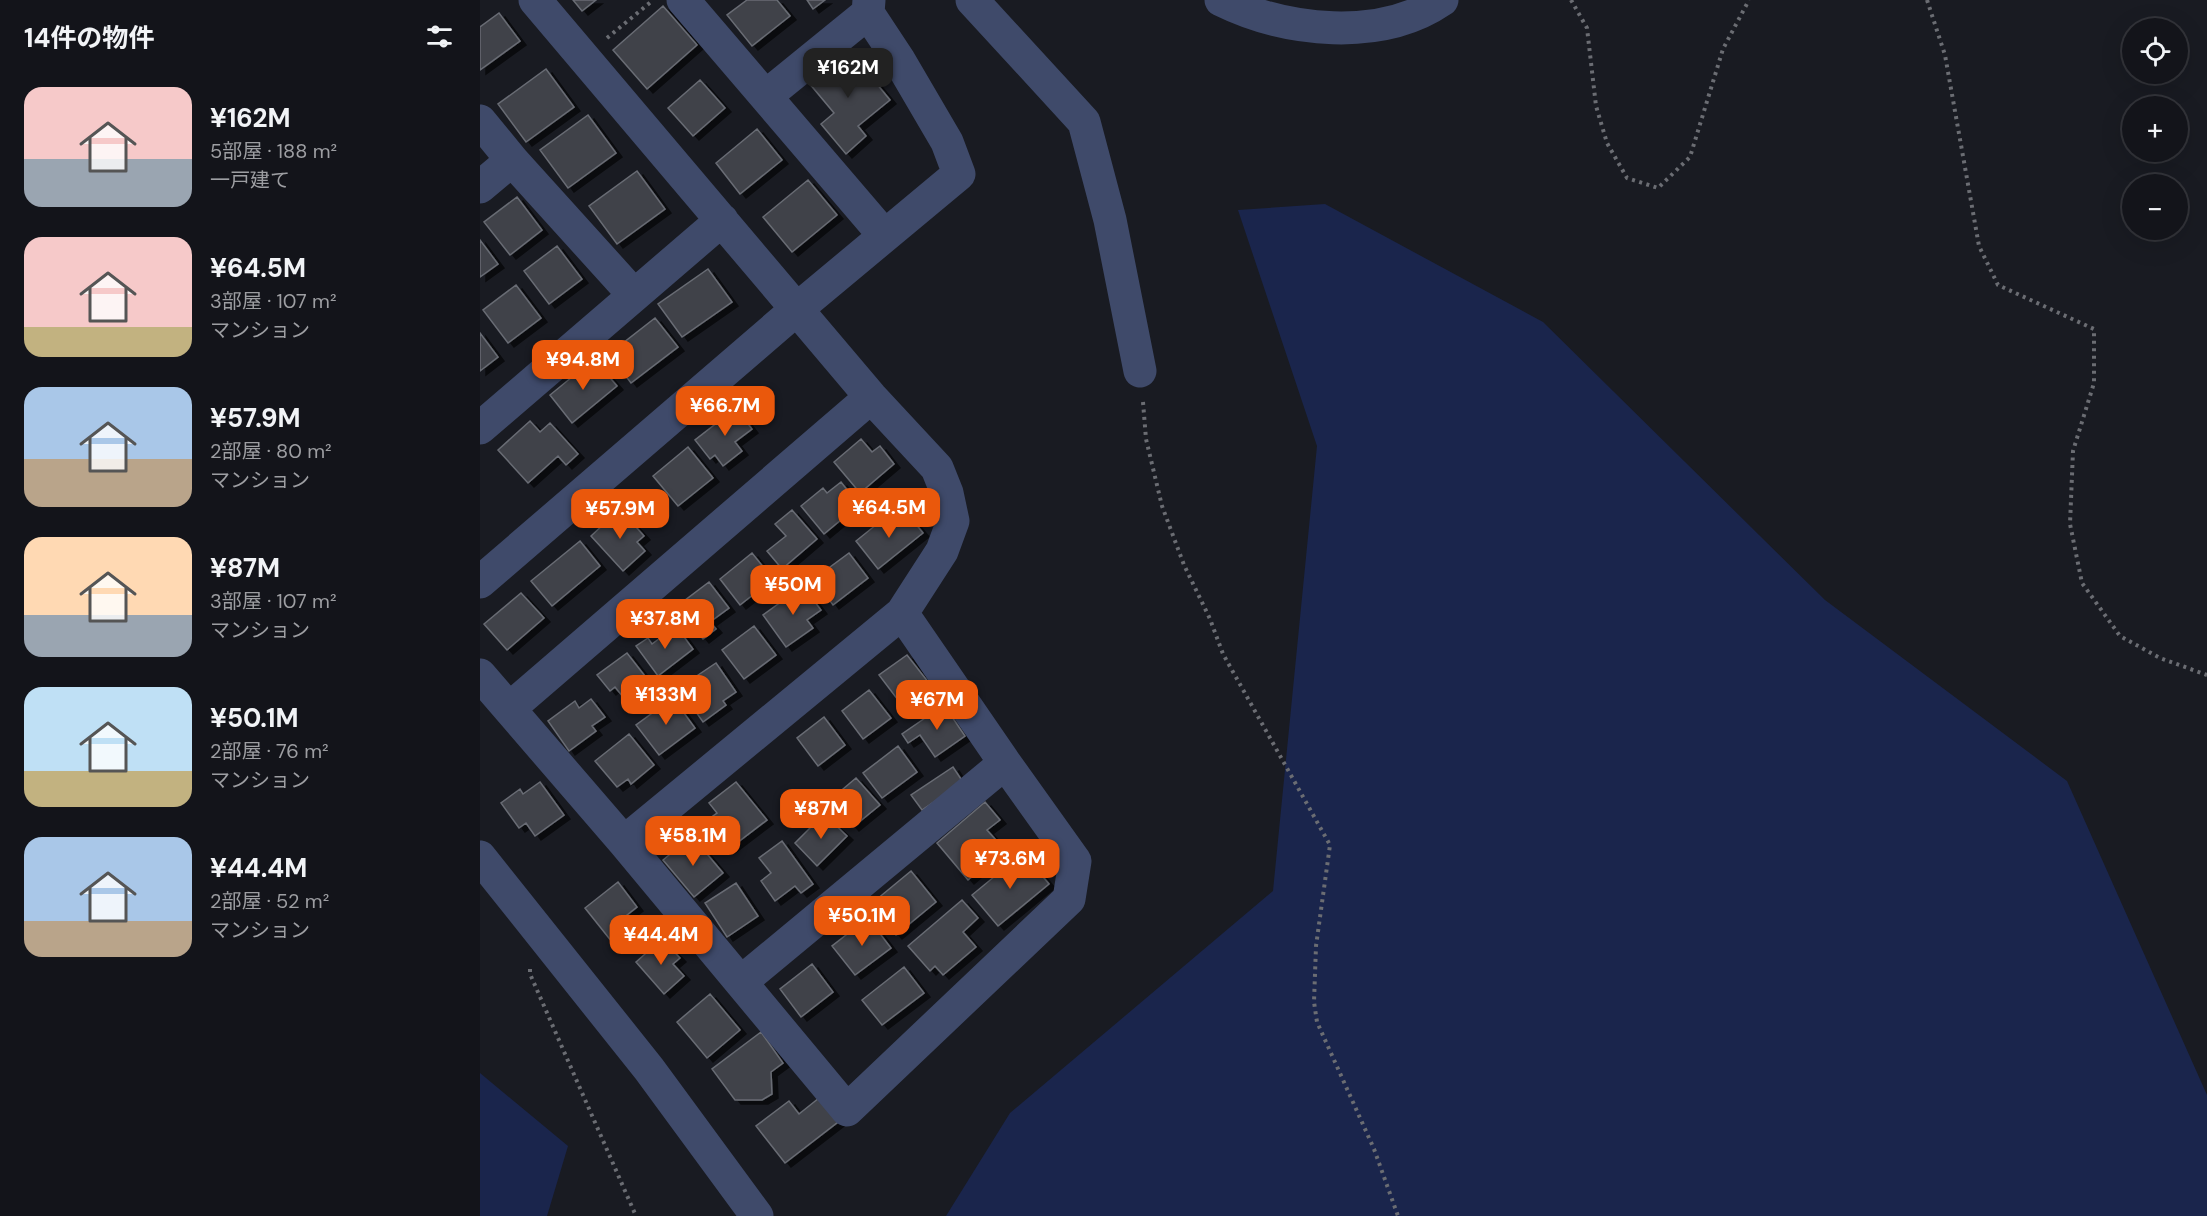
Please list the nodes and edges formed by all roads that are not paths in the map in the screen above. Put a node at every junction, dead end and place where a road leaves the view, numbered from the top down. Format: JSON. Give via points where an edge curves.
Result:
{"nodes":[{"id":1,"x":535,"y":0,"type":"edge"},
{"id":2,"x":683,"y":0,"type":"edge"},
{"id":3,"x":972,"y":0,"type":"edge"},
{"id":4,"x":1221,"y":0,"type":"edge"},
{"id":5,"x":1442,"y":0,"type":"edge"},
{"id":6,"x":868,"y":7,"type":"edge"},
{"id":7,"x":766,"y":96,"type":"junction"},
{"id":8,"x":480,"y":121,"type":"edge"},
{"id":9,"x":512,"y":160,"type":"junction"},
{"id":10,"x":480,"y":187,"type":"edge"},
{"id":11,"x":722,"y":220,"type":"junction"},
{"id":12,"x":884,"y":235,"type":"junction"},
{"id":13,"x":634,"y":295,"type":"junction"},
{"id":14,"x":797,"y":309,"type":"junction"},
{"id":15,"x":1140,"y":371,"type":"road end"},
{"id":16,"x":871,"y":397,"type":"junction"},
{"id":17,"x":480,"y":428,"type":"edge"},
{"id":18,"x":480,"y":582,"type":"edge"},
{"id":19,"x":902,"y":613,"type":"junction"},
{"id":20,"x":480,"y":675,"type":"edge"},
{"id":21,"x":510,"y":708,"type":"junction"},
{"id":22,"x":1005,"y":763,"type":"junction"},
{"id":23,"x":624,"y":842,"type":"junction"},
{"id":24,"x":480,"y":857,"type":"edge"},
{"id":25,"x":741,"y":982,"type":"junction"},
{"id":26,"x":757,"y":1216,"type":"edge"}],
"edges":[{"from":1,"to":11,"type":"street"},
{"from":2,"to":7,"type":"street"},
{"from":3,"to":15,"type":"street","via":[[1084,122],[1110,220]]},
{"from":4,"to":5,"type":"street","via":[[1287,24],[1338,27],[1386,25],[1427,10]]},
{"from":6,"to":7,"type":"street"},
{"from":6,"to":12,"type":"street","via":[[947,142],[959,174]]},
{"from":7,"to":12,"type":"street"},
{"from":8,"to":9,"type":"street"},
{"from":9,"to":10,"type":"street"},
{"from":9,"to":13,"type":"street"},
{"from":11,"to":13,"type":"street"},
{"from":11,"to":14,"type":"street"},
{"from":12,"to":14,"type":"street"},
{"from":13,"to":17,"type":"street"},
{"from":14,"to":16,"type":"street"},
{"from":14,"to":18,"type":"street"},
{"from":16,"to":19,"type":"street","via":[[937,468],[952,521],[942,551]]},
{"from":16,"to":21,"type":"street"},
{"from":19,"to":22,"type":"street"},
{"from":19,"to":23,"type":"street"},
{"from":20,"to":21,"type":"street"},
{"from":21,"to":23,"type":"street"},
{"from":22,"to":25,"type":"street"},
{"from":22,"to":25,"type":"street","via":[[1075,861],[1069,898],[847,1110]]},
{"from":23,"to":25,"type":"street"},
{"from":24,"to":26,"type":"street","via":[[649,1070]]}]}
